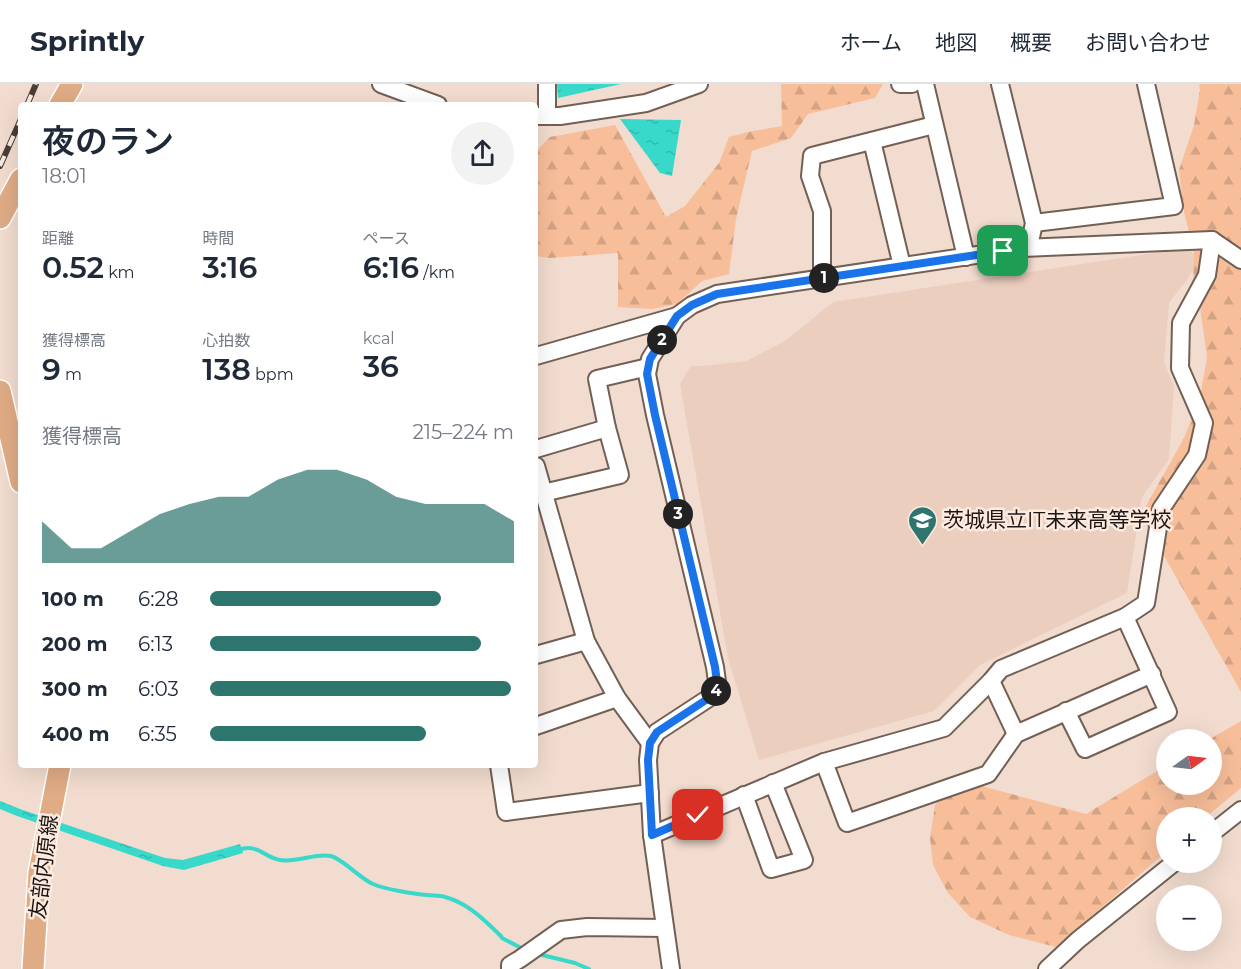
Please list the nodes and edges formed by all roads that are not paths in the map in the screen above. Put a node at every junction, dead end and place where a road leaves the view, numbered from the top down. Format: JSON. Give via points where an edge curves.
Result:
{"nodes":[{"id":1,"x":72,"y":84,"type":"edge"},
{"id":2,"x":381,"y":84,"type":"edge"},
{"id":3,"x":547,"y":84,"type":"edge"},
{"id":4,"x":699,"y":84,"type":"edge"},
{"id":5,"x":900,"y":84,"type":"edge"},
{"id":6,"x":912,"y":84,"type":"edge"},
{"id":7,"x":925,"y":84,"type":"edge"},
{"id":8,"x":1000,"y":84,"type":"edge"},
{"id":9,"x":1146,"y":84,"type":"edge"},
{"id":10,"x":62,"y":102,"type":"edge"},
{"id":11,"x":430,"y":102,"type":"edge"},
{"id":12,"x":541,"y":116,"type":"edge"},
{"id":13,"x":934,"y":124,"type":"junction"},
{"id":14,"x":873,"y":141,"type":"junction"},
{"id":15,"x":18,"y":185,"type":"edge"},
{"id":16,"x":0,"y":219,"type":"edge"},
{"id":17,"x":1034,"y":223,"type":"junction"},
{"id":18,"x":1212,"y":240,"type":"junction"},
{"id":19,"x":1023,"y":248,"type":"junction"},
{"id":20,"x":966,"y":257,"type":"junction"},
{"id":21,"x":1241,"y":260,"type":"edge"},
{"id":22,"x":902,"y":266,"type":"junction"},
{"id":23,"x":822,"y":279,"type":"junction"},
{"id":24,"x":677,"y":316,"type":"junction"},
{"id":25,"x":538,"y":356,"type":"edge"},
{"id":26,"x":648,"y":367,"type":"junction"},
{"id":27,"x":0,"y":391,"type":"edge"},
{"id":28,"x":607,"y":428,"type":"junction"},
{"id":29,"x":538,"y":448,"type":"edge"},
{"id":30,"x":18,"y":469,"type":"edge"},
{"id":31,"x":538,"y":474,"type":"edge"},
{"id":32,"x":543,"y":493,"type":"junction"},
{"id":33,"x":1125,"y":617,"type":"junction"},
{"id":34,"x":586,"y":641,"type":"junction"},
{"id":35,"x":538,"y":654,"type":"edge"},
{"id":36,"x":1152,"y":674,"type":"junction"},
{"id":37,"x":991,"y":681,"type":"junction"},
{"id":38,"x":617,"y":698,"type":"junction"},
{"id":39,"x":1066,"y":711,"type":"junction"},
{"id":40,"x":538,"y":725,"type":"edge"},
{"id":41,"x":1016,"y":734,"type":"junction"},
{"id":42,"x":650,"y":743,"type":"junction"},
{"id":43,"x":824,"y":762,"type":"junction"},
{"id":44,"x":59,"y":768,"type":"edge"},
{"id":45,"x":499,"y":768,"type":"edge"},
{"id":46,"x":773,"y":783,"type":"junction"},
{"id":47,"x":650,"y":793,"type":"junction"},
{"id":48,"x":744,"y":795,"type":"junction"},
{"id":49,"x":1241,"y":810,"type":"edge"},
{"id":50,"x":1222,"y":825,"type":"edge"},
{"id":51,"x":652,"y":835,"type":"junction"},
{"id":52,"x":1161,"y":873,"type":"edge"},
{"id":53,"x":665,"y":928,"type":"junction"},
{"id":54,"x":33,"y":969,"type":"edge"},
{"id":55,"x":510,"y":969,"type":"edge"},
{"id":56,"x":671,"y":969,"type":"edge"},
{"id":57,"x":1047,"y":969,"type":"edge"}],
"edges":[{"from":1,"to":10,"type":"main road"},
{"from":2,"to":11,"type":"street"},
{"from":3,"to":12,"type":"street"},
{"from":4,"to":12,"type":"street","via":[[646,103]]},
{"from":5,"to":6,"type":"street"},
{"from":7,"to":13,"type":"street"},
{"from":8,"to":17,"type":"street"},
{"from":9,"to":17,"type":"street","via":[[1174,206]]},
{"from":13,"to":14,"type":"street"},
{"from":13,"to":20,"type":"street"},
{"from":14,"to":22,"type":"street"},
{"from":14,"to":23,"type":"street","via":[[812,156],[810,176],[822,211]]},
{"from":15,"to":16,"type":"main road"},
{"from":17,"to":19,"type":"street"},
{"from":18,"to":19,"type":"street"},
{"from":18,"to":21,"type":"street"},
{"from":18,"to":33,"type":"street","via":[[1207,275],[1181,323],[1180,368],[1204,423],[1197,454],[1161,509],[1146,603]]},
{"from":19,"to":20,"type":"street"},
{"from":20,"to":22,"type":"street"},
{"from":22,"to":23,"type":"street"},
{"from":23,"to":24,"type":"street","via":[[717,294]]},
{"from":24,"to":25,"type":"street"},
{"from":24,"to":26,"type":"street"},
{"from":26,"to":28,"type":"street","via":[[597,379]]},
{"from":26,"to":42,"type":"street","via":[[655,415],[718,690],[657,732]]},
{"from":27,"to":30,"type":"main road"},
{"from":28,"to":29,"type":"street"},
{"from":28,"to":32,"type":"street","via":[[620,475]]},
{"from":31,"to":32,"type":"street"},
{"from":32,"to":34,"type":"street"},
{"from":33,"to":36,"type":"street"},
{"from":33,"to":37,"type":"street","via":[[1001,669]]},
{"from":34,"to":35,"type":"street"},
{"from":34,"to":38,"type":"street"},
{"from":36,"to":39,"type":"street"},
{"from":36,"to":39,"type":"street","via":[[1168,711],[1085,749]]},
{"from":37,"to":41,"type":"street"},
{"from":37,"to":43,"type":"street","via":[[944,728]]},
{"from":38,"to":40,"type":"street"},
{"from":38,"to":42,"type":"street"},
{"from":39,"to":41,"type":"street"},
{"from":41,"to":43,"type":"street","via":[[988,774],[848,823]]},
{"from":42,"to":47,"type":"street"},
{"from":43,"to":46,"type":"street"},
{"from":44,"to":54,"type":"main road","name":"友部内原線","via":[[39,873]]},
{"from":45,"to":47,"type":"street","via":[[506,812]]},
{"from":46,"to":48,"type":"street"},
{"from":46,"to":48,"type":"street","via":[[804,860],[771,869]]},
{"from":47,"to":51,"type":"street"},
{"from":48,"to":51,"type":"street"},
{"from":49,"to":50,"type":"street"},
{"from":51,"to":53,"type":"street"},
{"from":52,"to":57,"type":"street"},
{"from":53,"to":55,"type":"street","via":[[561,930],[510,965]]},
{"from":53,"to":56,"type":"street"}]}
